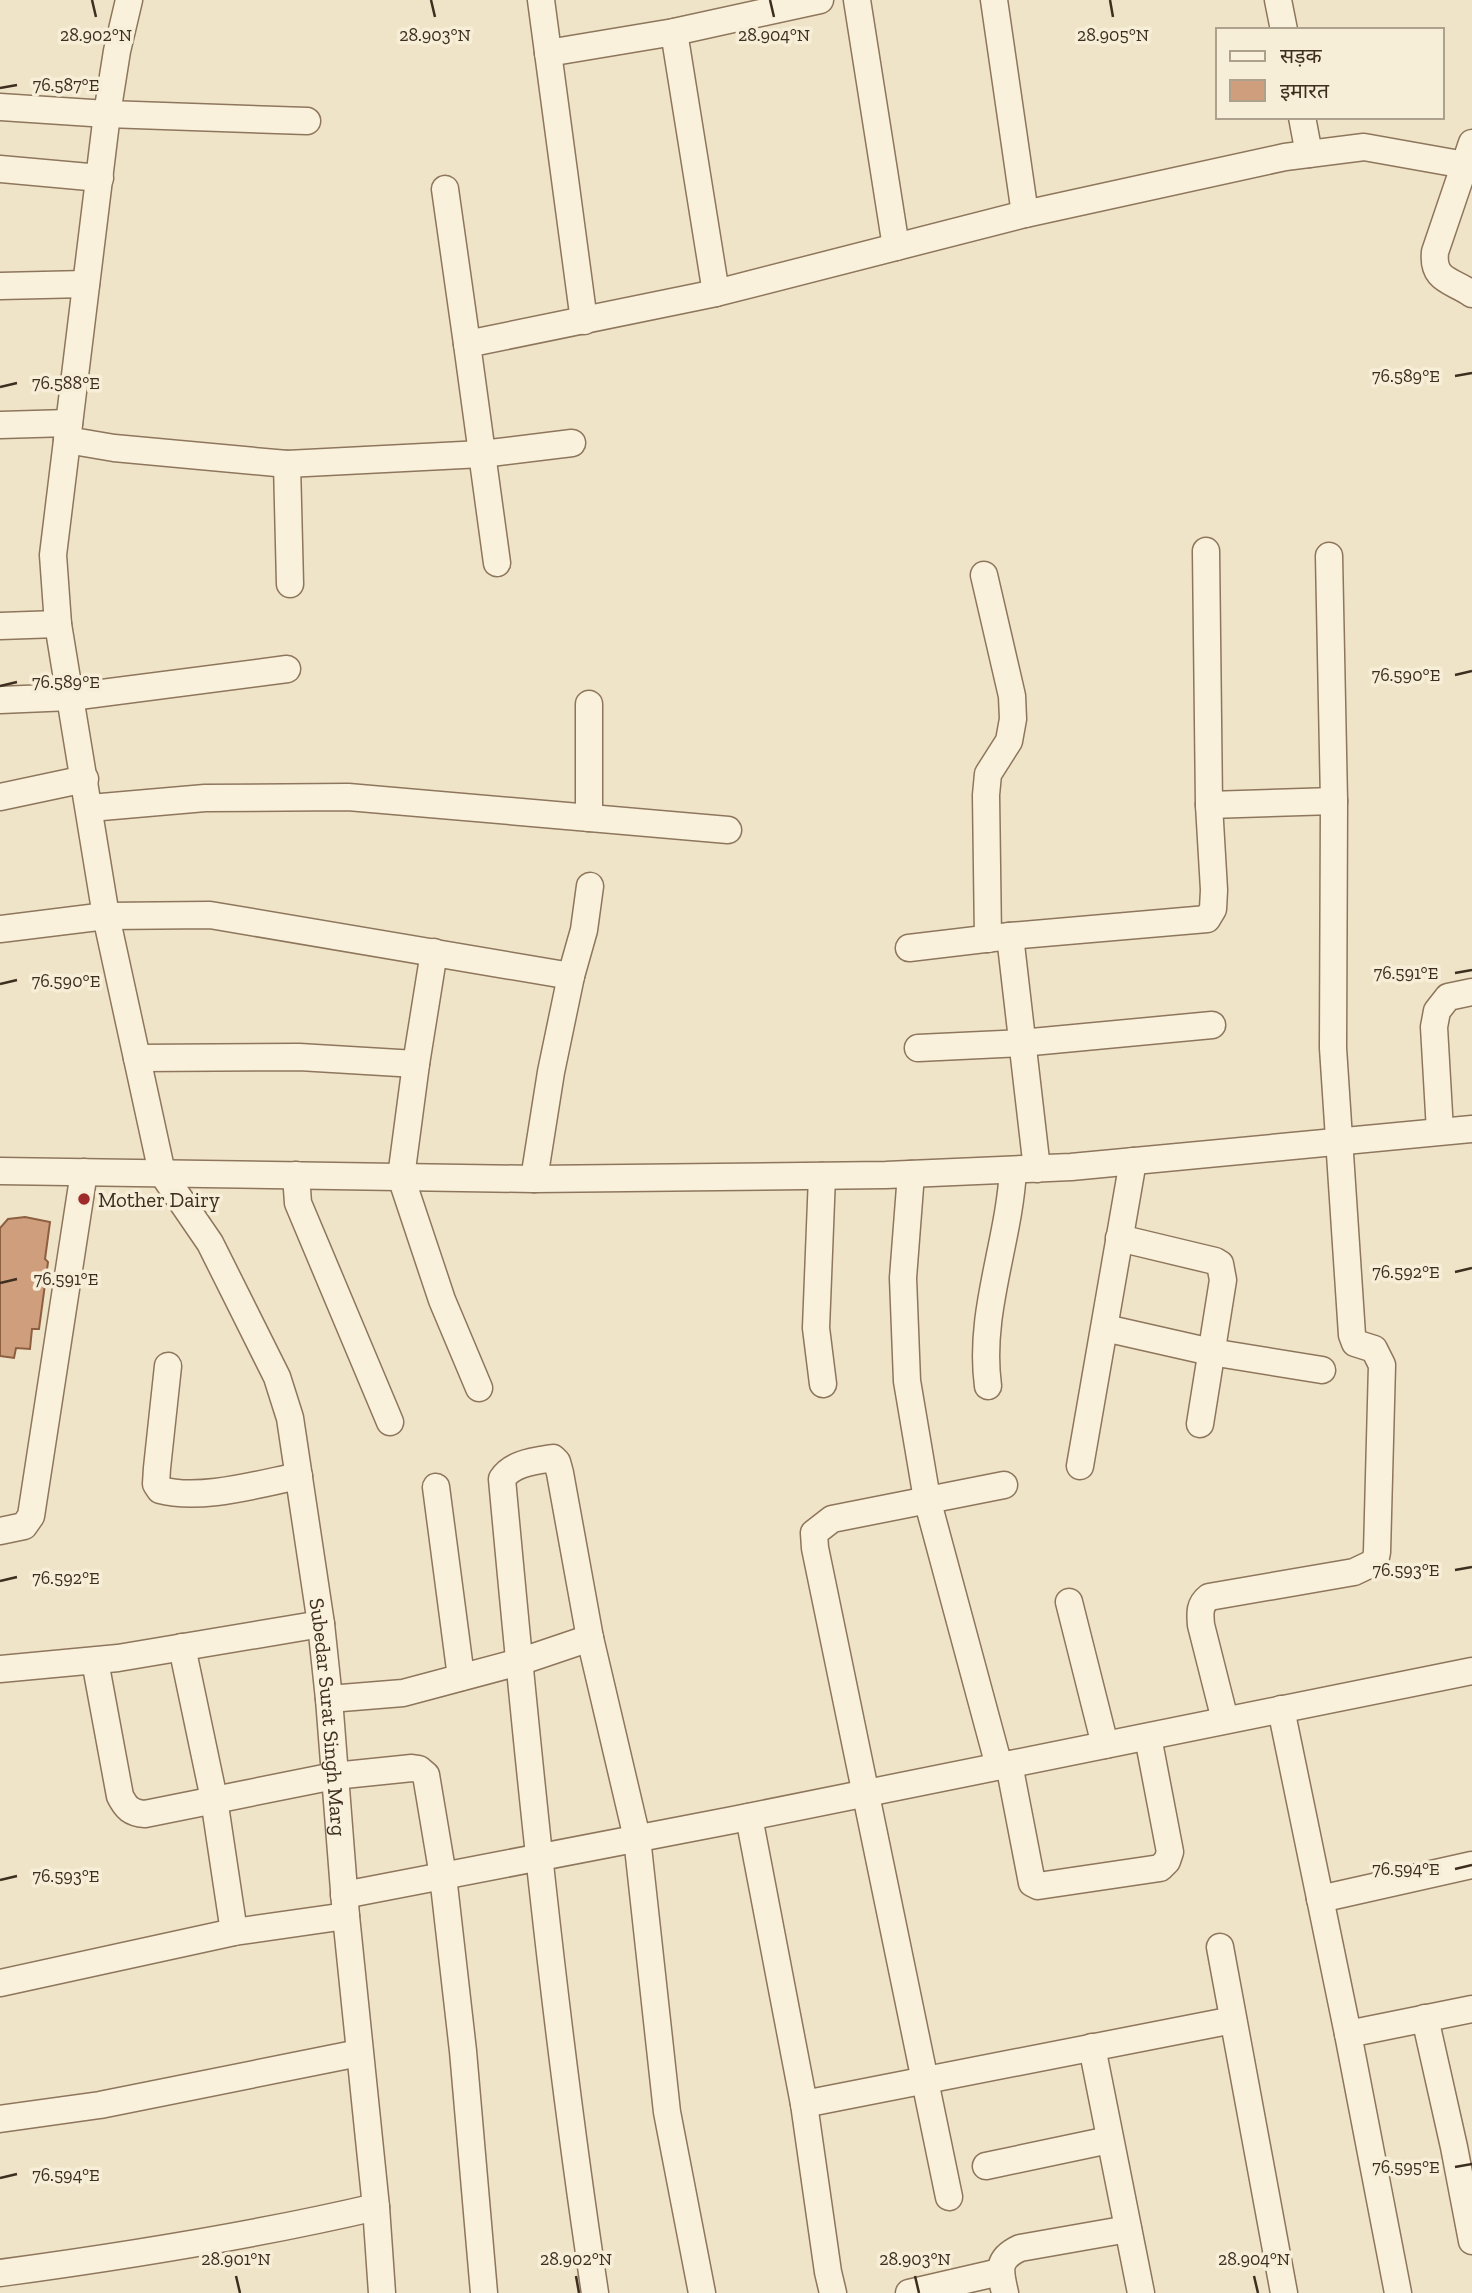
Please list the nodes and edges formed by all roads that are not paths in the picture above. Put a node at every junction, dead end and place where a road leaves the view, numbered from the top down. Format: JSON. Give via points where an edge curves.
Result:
{"nodes":[{"id":1,"x":129,"y":0,"type":"edge"},
{"id":2,"x":541,"y":0,"type":"edge"},
{"id":3,"x":820,"y":0,"type":"edge"},
{"id":4,"x":856,"y":0,"type":"edge"},
{"id":5,"x":994,"y":0,"type":"edge"},
{"id":6,"x":1278,"y":0,"type":"edge"},
{"id":7,"x":1284,"y":28,"type":"edge"},
{"id":8,"x":674,"y":32,"type":"junction"},
{"id":9,"x":548,"y":53,"type":"junction"},
{"id":10,"x":0,"y":107,"type":"edge"},
{"id":11,"x":107,"y":114,"type":"junction"},
{"id":12,"x":1302,"y":119,"type":"edge"},
{"id":13,"x":307,"y":121,"type":"dead end"},
{"id":14,"x":1309,"y":153,"type":"junction"},
{"id":15,"x":1468,"y":154,"type":"edge"},
{"id":16,"x":0,"y":169,"type":"edge"},
{"id":17,"x":100,"y":178,"type":"junction"},
{"id":18,"x":445,"y":189,"type":"dead end"},
{"id":19,"x":1461,"y":213,"type":"edge"},
{"id":20,"x":1025,"y":214,"type":"junction"},
{"id":21,"x":895,"y":247,"type":"junction"},
{"id":22,"x":86,"y":284,"type":"junction"},
{"id":23,"x":0,"y":286,"type":"edge"},
{"id":24,"x":716,"y":293,"type":"junction"},
{"id":25,"x":1472,"y":294,"type":"edge"},
{"id":26,"x":584,"y":321,"type":"junction"},
{"id":27,"x":467,"y":344,"type":"junction"},
{"id":28,"x":0,"y":425,"type":"edge"},
{"id":29,"x":68,"y":432,"type":"junction"},
{"id":30,"x":572,"y":443,"type":"dead end"},
{"id":31,"x":482,"y":454,"type":"junction"},
{"id":32,"x":286,"y":464,"type":"junction"},
{"id":33,"x":1206,"y":551,"type":"dead end"},
{"id":34,"x":1329,"y":556,"type":"dead end"},
{"id":35,"x":497,"y":563,"type":"dead end"},
{"id":36,"x":984,"y":575,"type":"dead end"},
{"id":37,"x":290,"y":584,"type":"dead end"},
{"id":38,"x":58,"y":624,"type":"junction"},
{"id":39,"x":0,"y":626,"type":"edge"},
{"id":40,"x":287,"y":669,"type":"dead end"},
{"id":41,"x":71,"y":697,"type":"junction"},
{"id":42,"x":0,"y":700,"type":"edge"},
{"id":43,"x":589,"y":704,"type":"dead end"},
{"id":44,"x":85,"y":779,"type":"junction"},
{"id":45,"x":0,"y":797,"type":"edge"},
{"id":46,"x":1334,"y":802,"type":"junction"},
{"id":47,"x":1209,"y":805,"type":"junction"},
{"id":48,"x":90,"y":808,"type":"junction"},
{"id":49,"x":589,"y":818,"type":"junction"},
{"id":50,"x":728,"y":830,"type":"dead end"},
{"id":51,"x":590,"y":886,"type":"dead end"},
{"id":52,"x":106,"y":916,"type":"junction"},
{"id":53,"x":0,"y":929,"type":"edge"},
{"id":54,"x":999,"y":938,"type":"junction"},
{"id":55,"x":909,"y":948,"type":"dead end"},
{"id":56,"x":434,"y":952,"type":"junction"},
{"id":57,"x":571,"y":976,"type":"junction"},
{"id":58,"x":1472,"y":992,"type":"edge"},
{"id":59,"x":1212,"y":1026,"type":"dead end"},
{"id":60,"x":1021,"y":1043,"type":"junction"},
{"id":61,"x":918,"y":1048,"type":"dead end"},
{"id":62,"x":137,"y":1058,"type":"junction"},
{"id":63,"x":416,"y":1064,"type":"junction"},
{"id":64,"x":1472,"y":1129,"type":"edge"},
{"id":65,"x":1440,"y":1131,"type":"junction"},
{"id":66,"x":1338,"y":1140,"type":"junction"},
{"id":67,"x":1133,"y":1161,"type":"junction"},
{"id":68,"x":1025,"y":1169,"type":"junction"},
{"id":69,"x":0,"y":1171,"type":"edge"},
{"id":70,"x":84,"y":1172,"type":"junction"},
{"id":71,"x":162,"y":1173,"type":"junction"},
{"id":72,"x":911,"y":1174,"type":"junction"},
{"id":73,"x":296,"y":1175,"type":"junction"},
{"id":74,"x":822,"y":1176,"type":"junction"},
{"id":75,"x":401,"y":1177,"type":"junction"},
{"id":76,"x":534,"y":1179,"type":"junction"},
{"id":77,"x":1119,"y":1238,"type":"junction"},
{"id":78,"x":1105,"y":1328,"type":"junction"},
{"id":79,"x":1211,"y":1352,"type":"junction"},
{"id":80,"x":168,"y":1366,"type":"dead end"},
{"id":81,"x":1322,"y":1370,"type":"dead end"},
{"id":82,"x":823,"y":1384,"type":"dead end"},
{"id":83,"x":988,"y":1386,"type":"dead end"},
{"id":84,"x":479,"y":1388,"type":"dead end"},
{"id":85,"x":390,"y":1422,"type":"dead end"},
{"id":86,"x":1200,"y":1424,"type":"dead end"},
{"id":87,"x":1080,"y":1466,"type":"dead end"},
{"id":88,"x":299,"y":1476,"type":"junction"},
{"id":89,"x":1004,"y":1485,"type":"dead end"},
{"id":90,"x":436,"y":1487,"type":"dead end"},
{"id":91,"x":928,"y":1499,"type":"junction"},
{"id":92,"x":0,"y":1531,"type":"edge"},
{"id":93,"x":1069,"y":1602,"type":"dead end"},
{"id":94,"x":321,"y":1624,"type":"junction"},
{"id":95,"x":590,"y":1638,"type":"junction"},
{"id":96,"x":181,"y":1647,"type":"junction"},
{"id":97,"x":95,"y":1661,"type":"junction"},
{"id":98,"x":519,"y":1662,"type":"junction"},
{"id":99,"x":0,"y":1669,"type":"edge"},
{"id":100,"x":1472,"y":1671,"type":"edge"},
{"id":101,"x":461,"y":1677,"type":"junction"},
{"id":102,"x":329,"y":1699,"type":"junction"},
{"id":103,"x":1281,"y":1709,"type":"junction"},
{"id":104,"x":1225,"y":1720,"type":"junction"},
{"id":105,"x":1149,"y":1737,"type":"junction"},
{"id":106,"x":1105,"y":1745,"type":"junction"},
{"id":107,"x":1004,"y":1765,"type":"junction"},
{"id":108,"x":334,"y":1776,"type":"junction"},
{"id":109,"x":866,"y":1793,"type":"junction"},
{"id":110,"x":215,"y":1799,"type":"junction"},
{"id":111,"x":749,"y":1816,"type":"junction"},
{"id":112,"x":637,"y":1838,"type":"junction"},
{"id":113,"x":540,"y":1857,"type":"junction"},
{"id":114,"x":1472,"y":1865,"type":"edge"},
{"id":115,"x":443,"y":1876,"type":"junction"},
{"id":116,"x":1320,"y":1899,"type":"junction"},
{"id":117,"x":345,"y":1906,"type":"junction"},
{"id":118,"x":234,"y":1932,"type":"junction"},
{"id":119,"x":1220,"y":1947,"type":"dead end"},
{"id":120,"x":0,"y":1983,"type":"edge"},
{"id":121,"x":1472,"y":2009,"type":"edge"},
{"id":122,"x":1425,"y":2018,"type":"junction"},
{"id":123,"x":1233,"y":2020,"type":"junction"},
{"id":124,"x":1348,"y":2034,"type":"junction"},
{"id":125,"x":1092,"y":2047,"type":"junction"},
{"id":126,"x":359,"y":2053,"type":"junction"},
{"id":127,"x":925,"y":2079,"type":"junction"},
{"id":128,"x":804,"y":2105,"type":"junction"},
{"id":129,"x":0,"y":2119,"type":"edge"},
{"id":130,"x":1109,"y":2140,"type":"junction"},
{"id":131,"x":986,"y":2166,"type":"dead end"},
{"id":132,"x":949,"y":2197,"type":"dead end"},
{"id":133,"x":376,"y":2207,"type":"junction"},
{"id":134,"x":1128,"y":2229,"type":"junction"},
{"id":135,"x":1472,"y":2241,"type":"edge"},
{"id":136,"x":0,"y":2273,"type":"edge"},
{"id":137,"x":1002,"y":2283,"type":"edge"},
{"id":138,"x":382,"y":2293,"type":"edge"},
{"id":139,"x":484,"y":2293,"type":"edge"},
{"id":140,"x":595,"y":2293,"type":"edge"},
{"id":141,"x":702,"y":2293,"type":"edge"},
{"id":142,"x":833,"y":2293,"type":"edge"},
{"id":143,"x":909,"y":2293,"type":"edge"},
{"id":144,"x":1141,"y":2293,"type":"edge"},
{"id":145,"x":1284,"y":2293,"type":"edge"},
{"id":146,"x":1398,"y":2293,"type":"edge"}],
"edges":[{"from":1,"to":11,"type":"street"},
{"from":2,"to":9,"type":"street"},
{"from":3,"to":8,"type":"street"},
{"from":4,"to":21,"type":"street"},
{"from":5,"to":20,"type":"street"},
{"from":6,"to":7,"type":"street"},
{"from":8,"to":9,"type":"street"},
{"from":8,"to":24,"type":"street"},
{"from":9,"to":26,"type":"street"},
{"from":10,"to":11,"type":"street"},
{"from":11,"to":13,"type":"street"},
{"from":11,"to":17,"type":"street"},
{"from":12,"to":14,"type":"street"},
{"from":14,"to":15,"type":"street","via":[[1364,147]]},
{"from":14,"to":20,"type":"street"},
{"from":15,"to":19,"type":"street"},
{"from":16,"to":17,"type":"street"},
{"from":17,"to":22,"type":"street"},
{"from":18,"to":27,"type":"street"},
{"from":19,"to":25,"type":"street","via":[[1435,252],[1434,265],[1440,276]]},
{"from":20,"to":21,"type":"street"},
{"from":21,"to":24,"type":"street"},
{"from":22,"to":23,"type":"street"},
{"from":22,"to":29,"type":"street"},
{"from":24,"to":26,"type":"street"},
{"from":26,"to":27,"type":"street"},
{"from":27,"to":31,"type":"street"},
{"from":28,"to":29,"type":"street"},
{"from":29,"to":32,"type":"street","via":[[114,448]]},
{"from":29,"to":38,"type":"street","via":[[54,555]]},
{"from":30,"to":31,"type":"street"},
{"from":31,"to":32,"type":"street"},
{"from":31,"to":35,"type":"street"},
{"from":32,"to":37,"type":"street"},
{"from":33,"to":47,"type":"street"},
{"from":34,"to":46,"type":"street"},
{"from":36,"to":54,"type":"street","via":[[1012,696],[1013,719],[1009,741],[988,774],[986,795]]},
{"from":38,"to":39,"type":"street"},
{"from":38,"to":41,"type":"street"},
{"from":40,"to":41,"type":"street"},
{"from":41,"to":42,"type":"street"},
{"from":41,"to":44,"type":"street"},
{"from":43,"to":49,"type":"street"},
{"from":44,"to":45,"type":"street"},
{"from":44,"to":48,"type":"street"},
{"from":46,"to":47,"type":"street"},
{"from":46,"to":66,"type":"street","via":[[1333,1048]]},
{"from":47,"to":54,"type":"street","via":[[1214,890],[1207,919]]},
{"from":48,"to":49,"type":"street","via":[[205,798],[348,797]]},
{"from":48,"to":52,"type":"street"},
{"from":49,"to":50,"type":"street"},
{"from":51,"to":57,"type":"street"},
{"from":52,"to":53,"type":"street"},
{"from":52,"to":56,"type":"street","via":[[211,915]]},
{"from":52,"to":62,"type":"street"},
{"from":54,"to":55,"type":"street"},
{"from":54,"to":60,"type":"street"},
{"from":56,"to":57,"type":"street"},
{"from":56,"to":63,"type":"street"},
{"from":57,"to":76,"type":"street"},
{"from":58,"to":65,"type":"street","via":[[1448,997],[1437,1011]]},
{"from":59,"to":60,"type":"street"},
{"from":60,"to":61,"type":"street"},
{"from":60,"to":68,"type":"street"},
{"from":62,"to":63,"type":"street","via":[[299,1057]]},
{"from":62,"to":71,"type":"street"},
{"from":63,"to":75,"type":"street"},
{"from":64,"to":65,"type":"street"},
{"from":65,"to":66,"type":"street"},
{"from":66,"to":67,"type":"street"},
{"from":66,"to":104,"type":"street","via":[[1352,1335],[1355,1343],[1374,1349],[1382,1365],[1377,1552],[1375,1562],[1354,1572],[1209,1597],[1203,1603],[1201,1625]]},
{"from":67,"to":68,"type":"street"},
{"from":67,"to":77,"type":"street"},
{"from":68,"to":72,"type":"street"},
{"from":68,"to":83,"type":"street","via":[[1008,1214],[987,1324],[984,1361]]},
{"from":69,"to":70,"type":"street"},
{"from":70,"to":71,"type":"street"},
{"from":70,"to":92,"type":"street","via":[[31,1516],[24,1526]]},
{"from":71,"to":73,"type":"street"},
{"from":71,"to":88,"type":"street","name":"Subedar Surat Singh Marg","via":[[210,1243],[277,1377],[290,1418]]},
{"from":72,"to":74,"type":"street"},
{"from":72,"to":91,"type":"street","via":[[902,1278],[907,1381]]},
{"from":73,"to":75,"type":"street"},
{"from":73,"to":85,"type":"street","via":[[298,1203]]},
{"from":74,"to":76,"type":"street"},
{"from":74,"to":82,"type":"street","via":[[816,1328]]},
{"from":75,"to":76,"type":"street"},
{"from":75,"to":84,"type":"street","via":[[442,1300]]},
{"from":77,"to":78,"type":"street"},
{"from":77,"to":79,"type":"street","via":[[1220,1265],[1223,1280]]},
{"from":78,"to":79,"type":"street"},
{"from":78,"to":87,"type":"street"},
{"from":79,"to":81,"type":"street"},
{"from":79,"to":86,"type":"street"},
{"from":80,"to":88,"type":"street","via":[[157,1468],[160,1490],[200,1493]]},
{"from":88,"to":94,"type":"street","name":"Subedar Surat Singh Marg"},
{"from":89,"to":91,"type":"street"},
{"from":90,"to":101,"type":"street"},
{"from":91,"to":107,"type":"street"},
{"from":91,"to":109,"type":"street","via":[[832,1519],[814,1533]]},
{"from":93,"to":106,"type":"street"},
{"from":94,"to":96,"type":"street"},
{"from":94,"to":102,"type":"street","name":"Subedar Surat Singh Marg"},
{"from":95,"to":98,"type":"street"},
{"from":95,"to":98,"type":"street","via":[[557,1462],[553,1458],[513,1467],[502,1479]]},
{"from":95,"to":112,"type":"street"},
{"from":96,"to":97,"type":"street"},
{"from":96,"to":110,"type":"street"},
{"from":97,"to":99,"type":"street"},
{"from":97,"to":110,"type":"street","via":[[126,1808],[145,1814]]},
{"from":98,"to":101,"type":"street"},
{"from":98,"to":113,"type":"street"},
{"from":100,"to":103,"type":"street"},
{"from":101,"to":102,"type":"street","via":[[403,1693]]},
{"from":102,"to":108,"type":"street","name":"Subedar Surat Singh Marg"},
{"from":103,"to":104,"type":"street"},
{"from":103,"to":116,"type":"street"},
{"from":104,"to":105,"type":"street"},
{"from":105,"to":106,"type":"street"},
{"from":105,"to":107,"type":"street","via":[[1170,1852],[1160,1868],[1032,1883]]},
{"from":106,"to":107,"type":"street"},
{"from":107,"to":109,"type":"street"},
{"from":108,"to":110,"type":"street"},
{"from":108,"to":115,"type":"street","via":[[423,1771]]},
{"from":108,"to":117,"type":"street","name":"Subedar Surat Singh Marg"},
{"from":109,"to":111,"type":"street"},
{"from":109,"to":127,"type":"street"},
{"from":110,"to":118,"type":"street"},
{"from":111,"to":112,"type":"street"},
{"from":111,"to":128,"type":"street"},
{"from":112,"to":113,"type":"street"},
{"from":112,"to":141,"type":"street","via":[[667,2112]]},
{"from":113,"to":115,"type":"street"},
{"from":113,"to":140,"type":"street","via":[[572,2144]]},
{"from":114,"to":116,"type":"street"},
{"from":115,"to":117,"type":"street"},
{"from":115,"to":139,"type":"street"},
{"from":116,"to":124,"type":"street"},
{"from":117,"to":118,"type":"street"},
{"from":117,"to":126,"type":"street","name":"Subedar Surat Singh Marg"},
{"from":118,"to":120,"type":"street"},
{"from":119,"to":123,"type":"street"},
{"from":121,"to":122,"type":"street"},
{"from":122,"to":124,"type":"street"},
{"from":122,"to":135,"type":"street"},
{"from":123,"to":125,"type":"street"},
{"from":123,"to":145,"type":"street"},
{"from":124,"to":146,"type":"street"},
{"from":125,"to":127,"type":"street"},
{"from":125,"to":130,"type":"street"},
{"from":126,"to":129,"type":"street","via":[[100,2105]]},
{"from":126,"to":133,"type":"street","name":"Subedar Surat Singh Marg"},
{"from":127,"to":128,"type":"street"},
{"from":127,"to":132,"type":"street"},
{"from":128,"to":142,"type":"street"},
{"from":130,"to":131,"type":"street"},
{"from":130,"to":134,"type":"street"},
{"from":133,"to":136,"type":"street"},
{"from":133,"to":138,"type":"street","name":"Subedar Surat Singh Marg"},
{"from":134,"to":137,"type":"street","via":[[1010,2252],[1003,2261]]},
{"from":134,"to":144,"type":"street"},
{"from":137,"to":143,"type":"street"}]}
